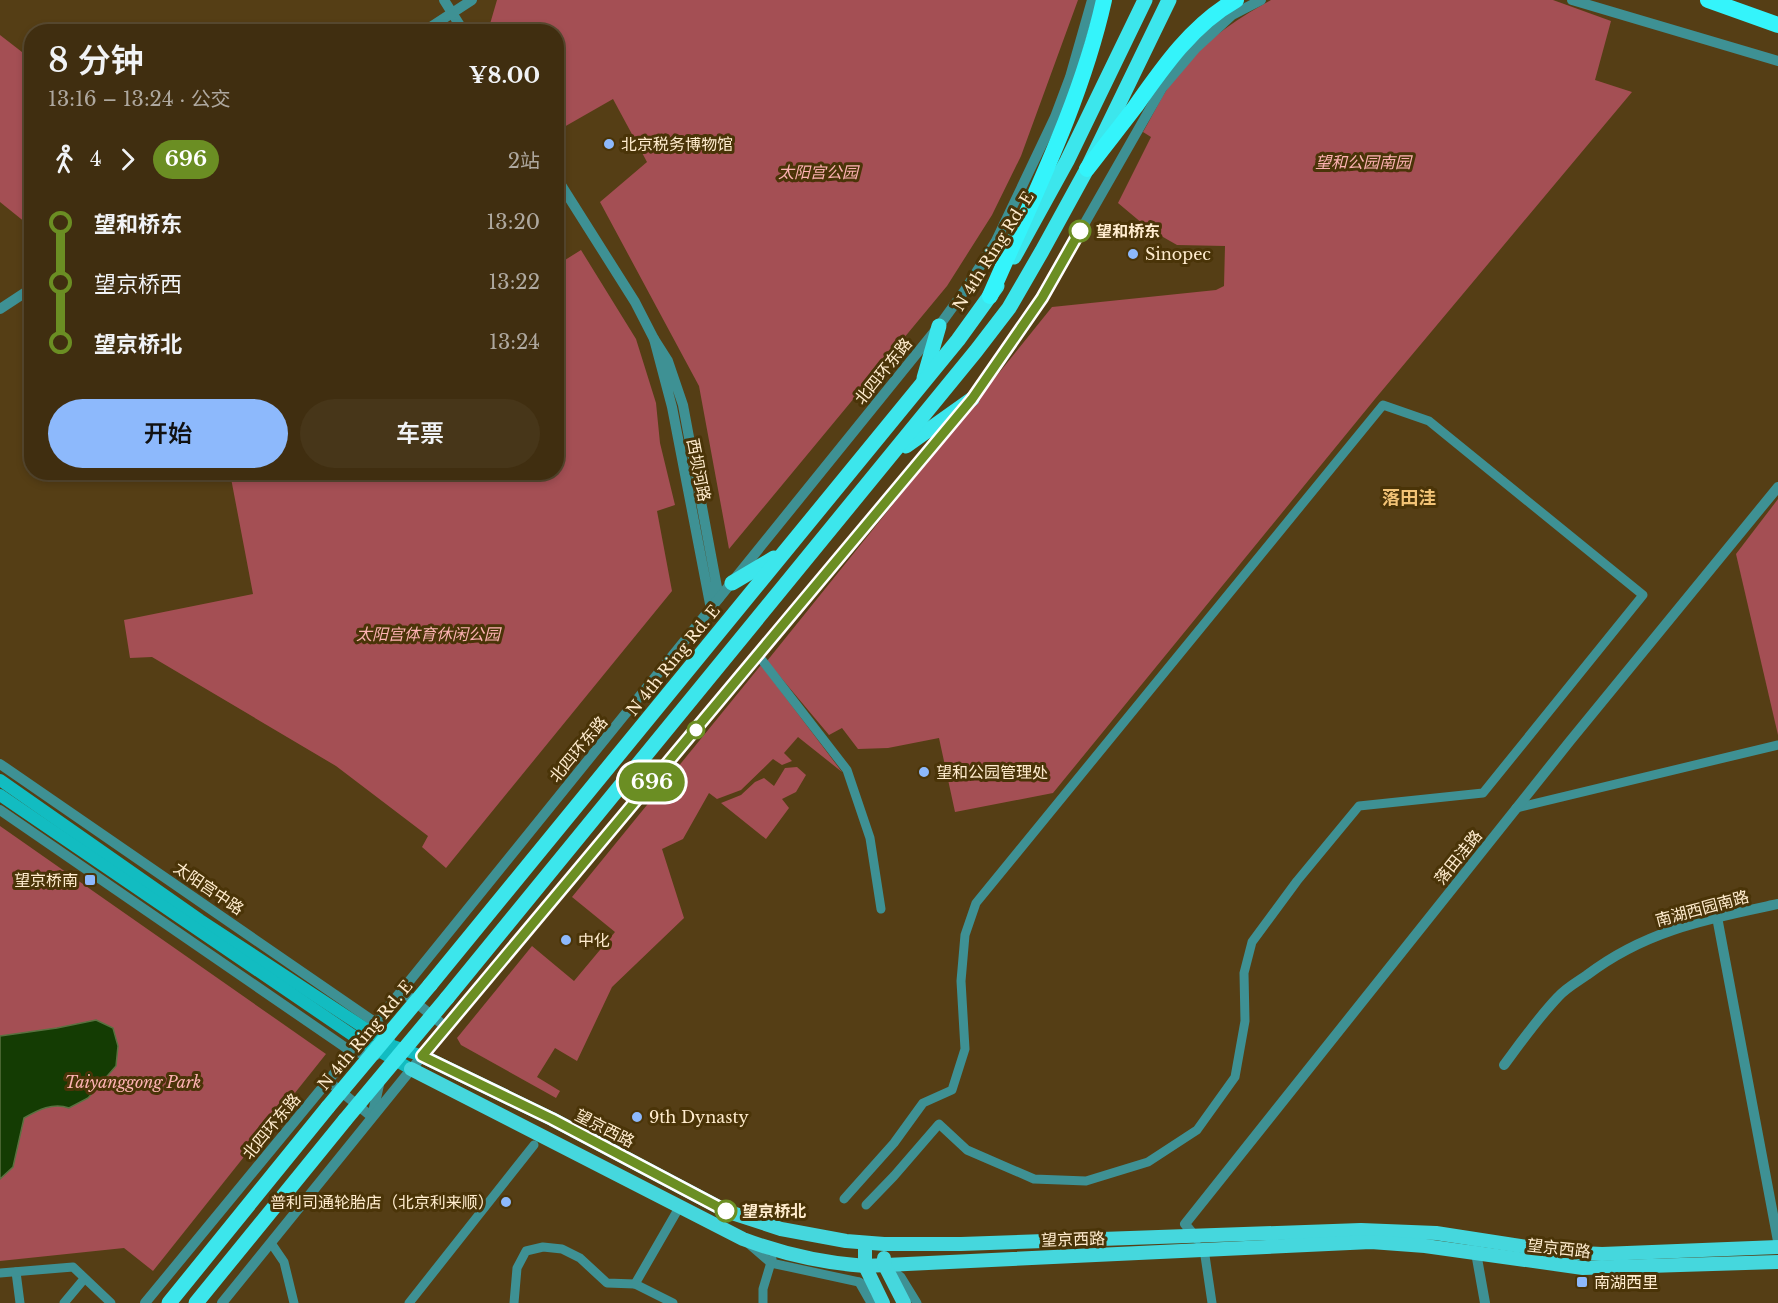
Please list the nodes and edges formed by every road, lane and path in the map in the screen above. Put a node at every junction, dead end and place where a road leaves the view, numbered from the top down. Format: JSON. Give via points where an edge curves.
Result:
{"nodes":[{"id":1,"x":444,"y":0,"type":"edge"},
{"id":2,"x":472,"y":0,"type":"edge"},
{"id":3,"x":1092,"y":0,"type":"edge"},
{"id":4,"x":1104,"y":0,"type":"edge"},
{"id":5,"x":1145,"y":0,"type":"edge"},
{"id":6,"x":1169,"y":0,"type":"edge"},
{"id":7,"x":1236,"y":0,"type":"edge"},
{"id":8,"x":1261,"y":0,"type":"edge"},
{"id":9,"x":1572,"y":0,"type":"edge"},
{"id":10,"x":1708,"y":0,"type":"edge"},
{"id":11,"x":1730,"y":0,"type":"edge"},
{"id":12,"x":452,"y":13,"type":"junction"},
{"id":13,"x":435,"y":24,"type":"edge"},
{"id":14,"x":459,"y":24,"type":"edge"},
{"id":15,"x":1778,"y":24,"type":"edge"},
{"id":16,"x":1778,"y":61,"type":"edge"},
{"id":17,"x":1087,"y":169,"type":"junction"},
{"id":18,"x":564,"y":190,"type":"edge"},
{"id":19,"x":24,"y":293,"type":"edge"},
{"id":20,"x":990,"y":296,"type":"junction"},
{"id":21,"x":0,"y":309,"type":"edge"},
{"id":22,"x":939,"y":326,"type":"junction"},
{"id":23,"x":654,"y":339,"type":"junction"},
{"id":24,"x":922,"y":384,"type":"junction"},
{"id":25,"x":972,"y":399,"type":"junction"},
{"id":26,"x":889,"y":458,"type":"junction"},
{"id":27,"x":1778,"y":487,"type":"edge"},
{"id":28,"x":785,"y":552,"type":"junction"},
{"id":29,"x":732,"y":583,"type":"junction"},
{"id":30,"x":719,"y":598,"type":"junction"},
{"id":31,"x":711,"y":609,"type":"junction"},
{"id":32,"x":758,"y":656,"type":"junction"},
{"id":33,"x":1778,"y":745,"type":"edge"},
{"id":34,"x":0,"y":764,"type":"edge"},
{"id":35,"x":0,"y":780,"type":"edge"},
{"id":36,"x":0,"y":795,"type":"edge"},
{"id":37,"x":0,"y":803,"type":"edge"},
{"id":38,"x":1516,"y":808,"type":"junction"},
{"id":39,"x":4,"y":813,"type":"edge"},
{"id":40,"x":169,"y":881,"type":"junction"},
{"id":41,"x":1778,"y":904,"type":"edge"},
{"id":42,"x":881,"y":909,"type":"dead end"},
{"id":43,"x":146,"y":910,"type":"junction"},
{"id":44,"x":1717,"y":917,"type":"junction"},
{"id":45,"x":181,"y":919,"type":"junction"},
{"id":46,"x":200,"y":920,"type":"junction"},
{"id":47,"x":402,"y":991,"type":"junction"},
{"id":48,"x":447,"y":1028,"type":"junction"},
{"id":49,"x":369,"y":1032,"type":"junction"},
{"id":50,"x":389,"y":1051,"type":"junction"},
{"id":51,"x":352,"y":1052,"type":"junction"},
{"id":52,"x":422,"y":1056,"type":"junction"},
{"id":53,"x":1504,"y":1065,"type":"dead end"},
{"id":54,"x":411,"y":1069,"type":"junction"},
{"id":55,"x":328,"y":1081,"type":"junction"},
{"id":56,"x":372,"y":1117,"type":"junction"},
{"id":57,"x":534,"y":1145,"type":"dead end"},
{"id":58,"x":844,"y":1199,"type":"dead end"},
{"id":59,"x":866,"y":1205,"type":"dead end"},
{"id":60,"x":680,"y":1206,"type":"junction"},
{"id":61,"x":1195,"y":1237,"type":"junction"},
{"id":62,"x":1778,"y":1240,"type":"edge"},
{"id":63,"x":865,"y":1243,"type":"junction"},
{"id":64,"x":271,"y":1244,"type":"junction"},
{"id":65,"x":884,"y":1244,"type":"junction"},
{"id":66,"x":1475,"y":1246,"type":"junction"},
{"id":67,"x":1778,"y":1247,"type":"edge"},
{"id":68,"x":1204,"y":1249,"type":"junction"},
{"id":69,"x":773,"y":1257,"type":"junction"},
{"id":70,"x":1778,"y":1262,"type":"edge"},
{"id":71,"x":884,"y":1264,"type":"junction"},
{"id":72,"x":865,"y":1266,"type":"junction"},
{"id":73,"x":16,"y":1272,"type":"junction"},
{"id":74,"x":0,"y":1273,"type":"edge"},
{"id":75,"x":84,"y":1279,"type":"junction"},
{"id":76,"x":859,"y":1282,"type":"junction"},
{"id":77,"x":635,"y":1284,"type":"junction"},
{"id":78,"x":876,"y":1299,"type":"edge"},
{"id":79,"x":20,"y":1303,"type":"edge"},
{"id":80,"x":64,"y":1303,"type":"edge"},
{"id":81,"x":111,"y":1303,"type":"edge"},
{"id":82,"x":145,"y":1303,"type":"edge"},
{"id":83,"x":169,"y":1303,"type":"edge"},
{"id":84,"x":196,"y":1303,"type":"edge"},
{"id":85,"x":222,"y":1303,"type":"edge"},
{"id":86,"x":294,"y":1303,"type":"edge"},
{"id":87,"x":409,"y":1303,"type":"edge"},
{"id":88,"x":514,"y":1303,"type":"edge"},
{"id":89,"x":673,"y":1303,"type":"edge"},
{"id":90,"x":764,"y":1303,"type":"edge"},
{"id":91,"x":904,"y":1303,"type":"edge"},
{"id":92,"x":917,"y":1303,"type":"edge"},
{"id":93,"x":1212,"y":1303,"type":"edge"},
{"id":94,"x":1485,"y":1303,"type":"edge"}],
"edges":[{"from":1,"to":12,"type":"street"},
{"from":2,"to":12,"type":"street"},
{"from":3,"to":22,"type":"street","name":"北四环东路","via":[[1055,117],[996,241]]},
{"from":4,"to":20,"type":"highway","via":[[1078,93]]},
{"from":5,"to":20,"type":"highway","name":"N 4th Ring Rd. E","via":[[1067,161]]},
{"from":6,"to":17,"type":"highway"},
{"from":7,"to":17,"type":"highway","via":[[1190,37]]},
{"from":8,"to":25,"type":"street","via":[[1232,15],[1196,48],[1162,88],[1042,298]]},
{"from":9,"to":16,"type":"street"},
{"from":10,"to":15,"type":"highway"},
{"from":11,"to":15,"type":"highway"},
{"from":12,"to":13,"type":"street"},
{"from":12,"to":14,"type":"street"},
{"from":17,"to":26,"type":"highway","via":[[1009,308]]},
{"from":18,"to":23,"type":"street","name":"西坝河路"},
{"from":19,"to":21,"type":"street"},
{"from":20,"to":24,"type":"highway","name":"N 4th Ring Rd. E"},
{"from":22,"to":24,"type":"highway"},
{"from":22,"to":29,"type":"street","name":"北四环东路"},
{"from":23,"to":30,"type":"street","name":"西坝河路","via":[[668,361],[683,405]]},
{"from":23,"to":31,"type":"street","name":"西坝河路","via":[[672,407]]},
{"from":24,"to":28,"type":"highway","name":"N 4th Ring Rd. E"},
{"from":25,"to":26,"type":"highway"},
{"from":25,"to":32,"type":"street"},
{"from":26,"to":84,"type":"highway","bridge":true},
{"from":27,"to":38,"type":"street","name":"落田洼路"},
{"from":28,"to":29,"type":"highway"},
{"from":28,"to":83,"type":"highway","name":"N 4th Ring Rd. E","bridge":true},
{"from":29,"to":30,"type":"street","name":"北四环东路"},
{"from":30,"to":31,"type":"street","name":"北四环东路"},
{"from":31,"to":47,"type":"street","name":"北四环东路"},
{"from":32,"to":42,"type":"street","via":[[848,770],[870,838]]},
{"from":32,"to":48,"type":"street"},
{"from":33,"to":38,"type":"street"},
{"from":34,"to":40,"type":"street","name":"太阳宫中路"},
{"from":35,"to":46,"type":"main road","name":"太阳宫中路"},
{"from":36,"to":45,"type":"main road"},
{"from":37,"to":39,"type":"street"},
{"from":38,"to":61,"type":"street","name":"落田洼路","via":[[1185,1224]]},
{"from":39,"to":43,"type":"street"},
{"from":40,"to":46,"type":"street"},
{"from":40,"to":49,"type":"street","name":"太阳宫中路"},
{"from":41,"to":44,"type":"street","name":"南湖西园南路"},
{"from":43,"to":45,"type":"street"},
{"from":43,"to":51,"type":"street"},
{"from":44,"to":53,"type":"street","name":"南湖西园南路","via":[[1673,928],[1597,967],[1559,995]]},
{"from":44,"to":62,"type":"street"},
{"from":45,"to":49,"type":"main road"},
{"from":46,"to":49,"type":"main road","name":"太阳宫中路"},
{"from":47,"to":48,"type":"street"},
{"from":47,"to":49,"type":"street","name":"北四环东路"},
{"from":47,"to":50,"type":"street"},
{"from":48,"to":52,"type":"street"},
{"from":49,"to":50,"type":"main road"},
{"from":49,"to":51,"type":"street","name":"北四环东路"},
{"from":50,"to":51,"type":"street"},
{"from":50,"to":52,"type":"main road"},
{"from":50,"to":54,"type":"main road"},
{"from":50,"to":56,"type":"street"},
{"from":51,"to":55,"type":"street","name":"北四环东路"},
{"from":52,"to":54,"type":"street"},
{"from":52,"to":63,"type":"main road","name":"望京西路","via":[[726,1211],[781,1229]]},
{"from":54,"to":56,"type":"street"},
{"from":54,"to":60,"type":"main road","name":"望京西路"},
{"from":55,"to":56,"type":"street"},
{"from":55,"to":82,"type":"street","name":"北四环东路"},
{"from":56,"to":64,"type":"street"},
{"from":57,"to":87,"type":"street"},
{"from":58,"to":59,"type":"street","via":[[894,1143],[923,1103],[952,1090],[965,1049],[961,981],[965,935],[976,903],[1383,405],[1429,421],[1643,595],[1483,793],[1359,806],[1297,880],[1252,942],[1244,973],[1245,1021],[1235,1077],[1197,1130],[1148,1162],[1086,1181],[1034,1179],[967,1150],[939,1124]]},
{"from":60,"to":69,"type":"main road","name":"望京西路"},
{"from":60,"to":77,"type":"street"},
{"from":61,"to":65,"type":"main road","name":"望京西路"},
{"from":61,"to":66,"type":"main road","name":"望京西路","via":[[1361,1230],[1436,1233]]},
{"from":61,"to":68,"type":"street"},
{"from":63,"to":65,"type":"main road","name":"望京西路"},
{"from":63,"to":72,"type":"main road"},
{"from":64,"to":85,"type":"street"},
{"from":64,"to":86,"type":"street","via":[[284,1262]]},
{"from":65,"to":71,"type":"main road"},
{"from":66,"to":67,"type":"main road","name":"望京西路","via":[[1602,1254]]},
{"from":66,"to":68,"type":"main road","name":"望京西路","via":[[1371,1242]]},
{"from":66,"to":70,"type":"main road","name":"望京西路","via":[[1528,1262],[1582,1268]]},
{"from":66,"to":94,"type":"street"},
{"from":68,"to":71,"type":"main road","name":"望京西路"},
{"from":68,"to":93,"type":"street"},
{"from":69,"to":72,"type":"main road","name":"望京西路"},
{"from":69,"to":76,"type":"street"},
{"from":69,"to":90,"type":"street","via":[[763,1289]]},
{"from":71,"to":72,"type":"main road","name":"望京西路"},
{"from":71,"to":91,"type":"main road"},
{"from":71,"to":92,"type":"street","via":[[902,1277]]},
{"from":72,"to":76,"type":"street"},
{"from":72,"to":78,"type":"main road"},
{"from":73,"to":74,"type":"street"},
{"from":73,"to":75,"type":"street","via":[[73,1267]]},
{"from":73,"to":79,"type":"street"},
{"from":75,"to":80,"type":"street"},
{"from":75,"to":81,"type":"street"},
{"from":76,"to":78,"type":"street"},
{"from":77,"to":88,"type":"street","via":[[608,1283],[580,1258],[562,1249],[543,1247],[526,1251],[517,1268]]},
{"from":77,"to":89,"type":"street"}]}
